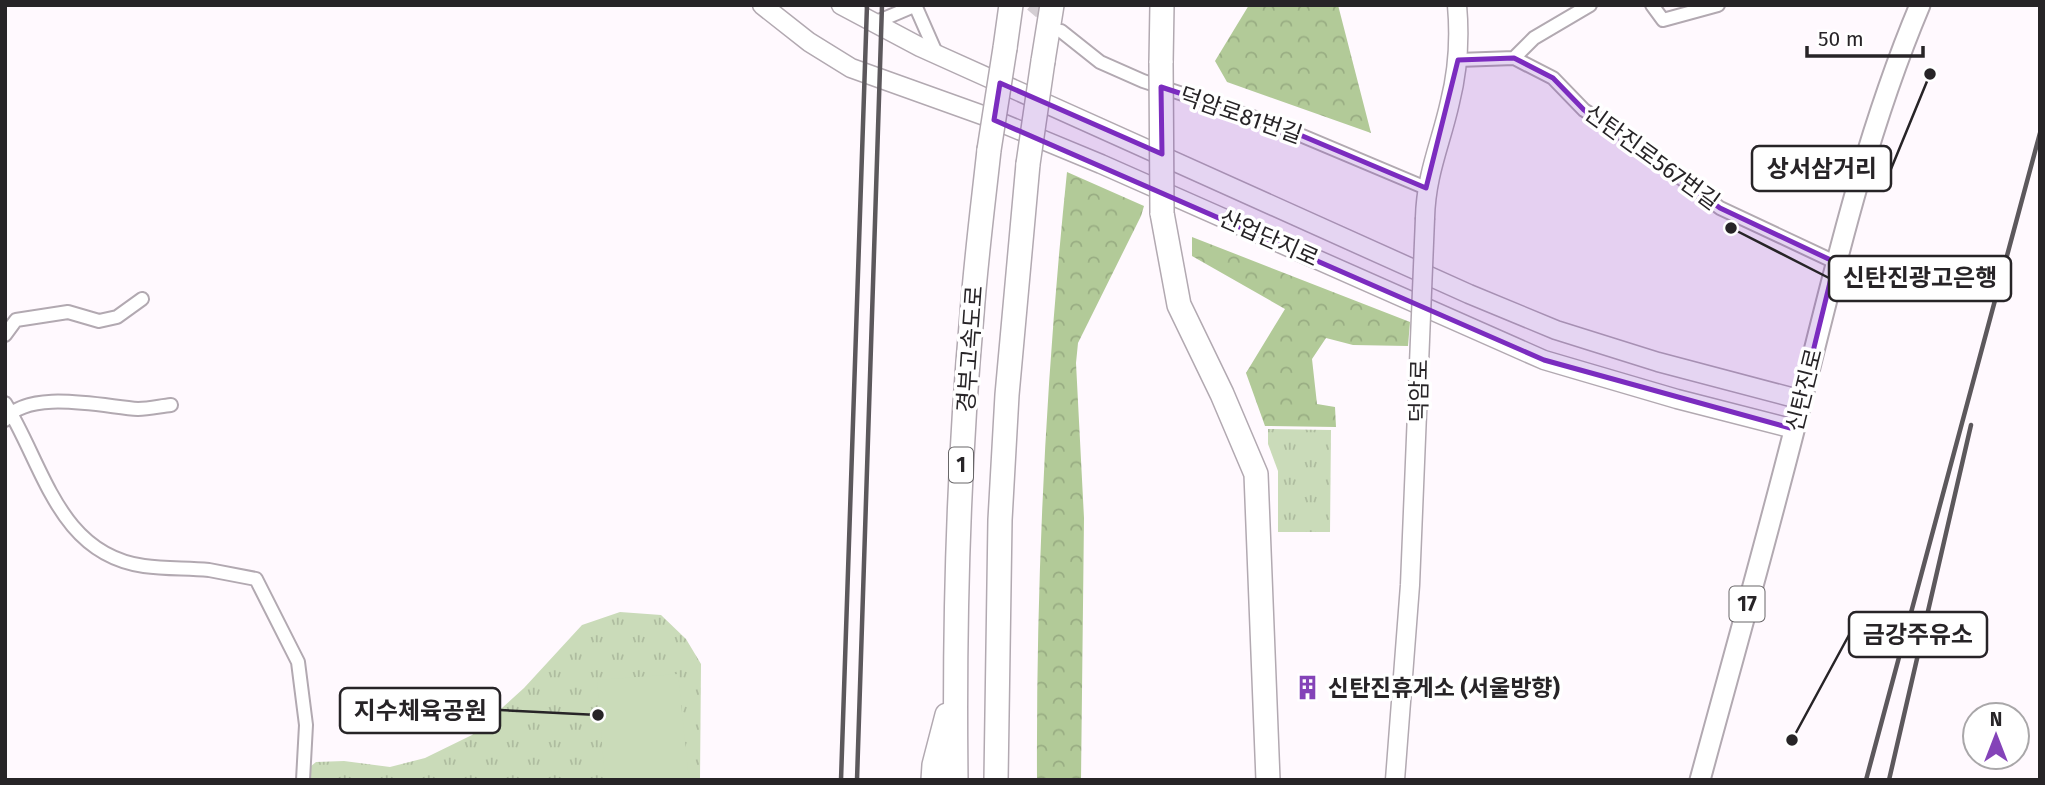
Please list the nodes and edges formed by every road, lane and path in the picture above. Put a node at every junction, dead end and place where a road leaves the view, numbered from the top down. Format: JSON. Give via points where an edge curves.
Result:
{"nodes":[{"id":1,"x":762,"y":5,"type":"edge"},
{"id":2,"x":841,"y":5,"type":"edge"},
{"id":3,"x":1011,"y":5,"type":"edge"},
{"id":4,"x":1052,"y":5,"type":"edge"},
{"id":5,"x":1162,"y":5,"type":"edge"},
{"id":6,"x":1457,"y":5,"type":"edge"},
{"id":7,"x":1590,"y":5,"type":"edge"},
{"id":8,"x":1652,"y":5,"type":"edge"},
{"id":9,"x":1718,"y":5,"type":"edge"},
{"id":10,"x":1920,"y":5,"type":"edge"},
{"id":11,"x":914,"y":6,"type":"edge"},
{"id":12,"x":874,"y":23,"type":"junction"},
{"id":13,"x":1062,"y":32,"type":"tunnel mouth"},
{"id":14,"x":937,"y":55,"type":"junction"},
{"id":15,"x":1514,"y":58,"type":"junction"},
{"id":16,"x":1458,"y":60,"type":"junction"},
{"id":17,"x":1426,"y":188,"type":"junction"},
{"id":18,"x":1835,"y":262,"type":"junction"},
{"id":19,"x":142,"y":299,"type":"dead end"},
{"id":20,"x":5,"y":335,"type":"edge"},
{"id":21,"x":1802,"y":400,"type":"junction"},
{"id":22,"x":171,"y":405,"type":"dead end"},
{"id":23,"x":7,"y":412,"type":"edge"},
{"id":24,"x":1794,"y":429,"type":"junction"},
{"id":25,"x":955,"y":682,"type":"junction"},
{"id":26,"x":303,"y":780,"type":"edge"},
{"id":27,"x":933,"y":780,"type":"edge"},
{"id":28,"x":956,"y":780,"type":"edge"},
{"id":29,"x":996,"y":780,"type":"edge"},
{"id":30,"x":1268,"y":780,"type":"edge"},
{"id":31,"x":1395,"y":780,"type":"edge"},
{"id":32,"x":1700,"y":780,"type":"edge"}],
"edges":[{"from":1,"to":24,"type":"main road","name":"산업단지로","via":[[852,68],[1101,164],[1544,360]]},
{"from":2,"to":12,"type":"main road","name":"산업단지로"},
{"from":3,"to":25,"type":"highway","name":"경부고속도로","number":"1","bridge":true,"via":[[989,150],[972,313],[960,480]]},
{"from":4,"to":29,"type":"highway","name":"경부고속도로","number":"1","bridge":true,"via":[[1028,164],[1007,395]]},
{"from":5,"to":30,"type":"highway","bridge":true,"via":[[1162,212],[1179,305],[1256,474]]},
{"from":6,"to":16,"type":"main road","name":"덕암로"},
{"from":7,"to":15,"type":"street","via":[[1534,38]]},
{"from":8,"to":9,"type":"street","via":[[1662,20]]},
{"from":10,"to":18,"type":"main road","name":"신탄진로","number":"17"},
{"from":11,"to":12,"type":"street"},
{"from":11,"to":14,"type":"street"},
{"from":12,"to":14,"type":"main road","name":"산업단지로"},
{"from":13,"to":17,"type":"street","name":"덕암로81번길","via":[[1100,62],[1143,81],[1274,124]]},
{"from":14,"to":21,"type":"main road","name":"산업단지로","via":[[1556,330]]},
{"from":15,"to":16,"type":"street","name":"신탄진로567번길"},
{"from":15,"to":18,"type":"street","name":"신탄진로567번길","via":[[1553,78],[1584,110],[1720,208]]},
{"from":16,"to":17,"type":"main road","name":"덕암로"},
{"from":17,"to":31,"type":"main road","name":"덕암로","bridge":true,"via":[[1410,585]]},
{"from":18,"to":21,"type":"main road","name":"신탄진로","number":"17"},
{"from":19,"to":20,"type":"street","via":[[117,317],[99,321],[68,312],[16,320]]},
{"from":21,"to":24,"type":"main road","name":"신탄진로","number":"17"},
{"from":22,"to":23,"type":"street","via":[[139,409],[49,401]]},
{"from":23,"to":26,"type":"street","via":[[70,526],[98,550],[144,566],[209,570],[256,579],[298,662],[306,725]]},
{"from":24,"to":32,"type":"main road","name":"신탄진로","number":"17"},
{"from":25,"to":27,"type":"highway"},
{"from":25,"to":28,"type":"highway","name":"경부고속도로","number":"1"}]}
